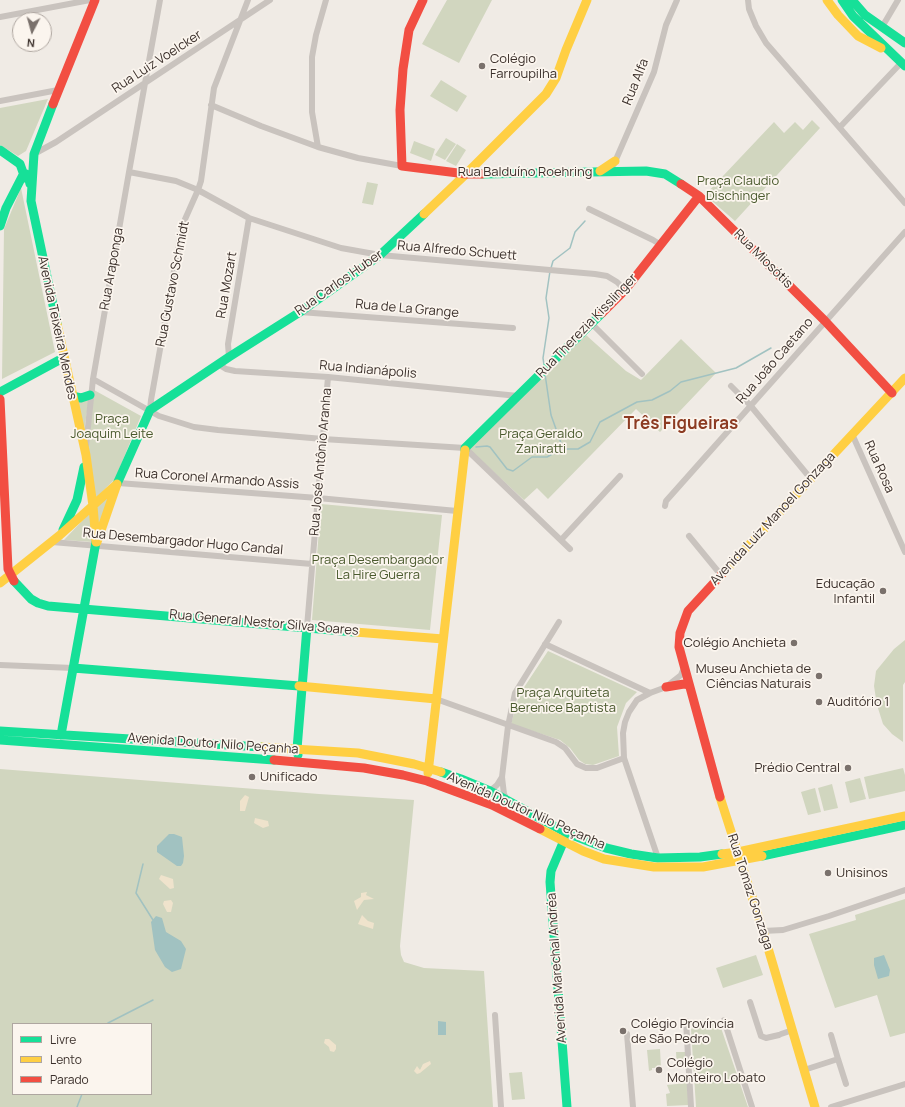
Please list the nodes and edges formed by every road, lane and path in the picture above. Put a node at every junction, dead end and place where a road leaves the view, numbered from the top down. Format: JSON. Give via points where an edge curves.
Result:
{"nodes":[{"id":1,"x":90,"y":0,"type":"edge"},
{"id":2,"x":95,"y":0,"type":"edge"},
{"id":3,"x":160,"y":0,"type":"edge"},
{"id":4,"x":248,"y":0,"type":"edge"},
{"id":5,"x":270,"y":0,"type":"edge"},
{"id":6,"x":326,"y":0,"type":"edge"},
{"id":7,"x":423,"y":0,"type":"edge"},
{"id":8,"x":587,"y":0,"type":"edge"},
{"id":9,"x":677,"y":0,"type":"edge"},
{"id":10,"x":748,"y":0,"type":"edge"},
{"id":11,"x":827,"y":0,"type":"edge"},
{"id":12,"x":842,"y":0,"type":"edge"},
{"id":13,"x":852,"y":0,"type":"edge"},
{"id":14,"x":861,"y":0,"type":"edge"},
{"id":15,"x":898,"y":0,"type":"edge"},
{"id":16,"x":0,"y":17,"type":"edge"},
{"id":17,"x":240,"y":20,"type":"junction"},
{"id":18,"x":882,"y":27,"type":"junction"},
{"id":19,"x":905,"y":44,"type":"edge"},
{"id":20,"x":891,"y":53,"type":"junction"},
{"id":21,"x":903,"y":65,"type":"edge"},
{"id":22,"x":146,"y":82,"type":"junction"},
{"id":23,"x":58,"y":90,"type":"junction"},
{"id":24,"x":0,"y":101,"type":"edge"},
{"id":25,"x":211,"y":105,"type":"junction"},
{"id":26,"x":840,"y":127,"type":"junction"},
{"id":27,"x":42,"y":131,"type":"junction"},
{"id":28,"x":56,"y":142,"type":"junction"},
{"id":29,"x":318,"y":147,"type":"junction"},
{"id":30,"x":0,"y":150,"type":"edge"},
{"id":31,"x":34,"y":154,"type":"junction"},
{"id":32,"x":16,"y":160,"type":"junction"},
{"id":33,"x":615,"y":161,"type":"junction"},
{"id":34,"x":402,"y":166,"type":"junction"},
{"id":35,"x":599,"y":171,"type":"junction"},
{"id":36,"x":610,"y":171,"type":"junction"},
{"id":37,"x":129,"y":172,"type":"junction"},
{"id":38,"x":24,"y":173,"type":"junction"},
{"id":39,"x":466,"y":174,"type":"junction"},
{"id":40,"x":31,"y":188,"type":"junction"},
{"id":41,"x":198,"y":190,"type":"junction"},
{"id":42,"x":699,"y":196,"type":"junction"},
{"id":43,"x":31,"y":200,"type":"junction"},
{"id":44,"x":905,"y":203,"type":"edge"},
{"id":45,"x":589,"y":209,"type":"dead end"},
{"id":46,"x":249,"y":218,"type":"junction"},
{"id":47,"x":0,"y":226,"type":"edge"},
{"id":48,"x":905,"y":232,"type":"edge"},
{"id":49,"x":657,"y":242,"type":"junction"},
{"id":50,"x":380,"y":255,"type":"junction"},
{"id":51,"x":626,"y":290,"type":"junction"},
{"id":52,"x":300,"y":312,"type":"junction"},
{"id":53,"x":825,"y":321,"type":"junction"},
{"id":54,"x":592,"y":324,"type":"junction"},
{"id":55,"x":513,"y":328,"type":"dead end"},
{"id":56,"x":229,"y":357,"type":"junction"},
{"id":57,"x":64,"y":358,"type":"junction"},
{"id":58,"x":218,"y":364,"type":"junction"},
{"id":59,"x":642,"y":374,"type":"dead end"},
{"id":60,"x":93,"y":378,"type":"junction"},
{"id":61,"x":328,"y":378,"type":"junction"},
{"id":62,"x":905,"y":378,"type":"edge"},
{"id":63,"x":731,"y":386,"type":"dead end"},
{"id":64,"x":0,"y":392,"type":"edge"},
{"id":65,"x":892,"y":393,"type":"junction"},
{"id":66,"x":90,"y":395,"type":"junction"},
{"id":67,"x":72,"y":396,"type":"junction"},
{"id":68,"x":518,"y":396,"type":"junction"},
{"id":69,"x":0,"y":399,"type":"edge"},
{"id":70,"x":750,"y":405,"type":"junction"},
{"id":71,"x":150,"y":410,"type":"junction"},
{"id":72,"x":852,"y":434,"type":"junction"},
{"id":73,"x":323,"y":439,"type":"junction"},
{"id":74,"x":465,"y":448,"type":"junction"},
{"id":75,"x":86,"y":455,"type":"junction"},
{"id":76,"x":620,"y":476,"type":"dead end"},
{"id":77,"x":811,"y":479,"type":"junction"},
{"id":78,"x":118,"y":483,"type":"junction"},
{"id":79,"x":318,"y":498,"type":"junction"},
{"id":80,"x":93,"y":506,"type":"junction"},
{"id":81,"x":665,"y":506,"type":"dead end"},
{"id":82,"x":457,"y":511,"type":"junction"},
{"id":83,"x":60,"y":535,"type":"junction"},
{"id":84,"x":689,"y":536,"type":"dead end"},
{"id":85,"x":561,"y":540,"type":"junction"},
{"id":86,"x":52,"y":542,"type":"junction"},
{"id":87,"x":96,"y":545,"type":"junction"},
{"id":88,"x":570,"y":549,"type":"dead end"},
{"id":89,"x":905,"y":552,"type":"edge"},
{"id":90,"x":312,"y":564,"type":"junction"},
{"id":91,"x":10,"y":575,"type":"junction"},
{"id":92,"x":721,"y":575,"type":"junction"},
{"id":93,"x":0,"y":583,"type":"edge"},
{"id":94,"x":84,"y":608,"type":"junction"},
{"id":95,"x":559,"y":622,"type":"dead end"},
{"id":96,"x":307,"y":626,"type":"junction"},
{"id":97,"x":443,"y":639,"type":"junction"},
{"id":98,"x":545,"y":644,"type":"junction"},
{"id":99,"x":0,"y":665,"type":"edge"},
{"id":100,"x":73,"y":668,"type":"junction"},
{"id":101,"x":686,"y":676,"type":"junction"},
{"id":102,"x":302,"y":686,"type":"junction"},
{"id":103,"x":666,"y":687,"type":"junction"},
{"id":104,"x":650,"y":693,"type":"junction"},
{"id":105,"x":436,"y":699,"type":"junction"},
{"id":106,"x":508,"y":726,"type":"junction"},
{"id":107,"x":0,"y":731,"type":"edge"},
{"id":108,"x":523,"y":731,"type":"junction"},
{"id":109,"x":61,"y":735,"type":"junction"},
{"id":110,"x":0,"y":740,"type":"edge"},
{"id":111,"x":506,"y":740,"type":"junction"},
{"id":112,"x":46,"y":744,"type":"junction"},
{"id":113,"x":297,"y":750,"type":"junction"},
{"id":114,"x":624,"y":758,"type":"junction"},
{"id":115,"x":300,"y":762,"type":"junction"},
{"id":116,"x":428,"y":769,"type":"junction"},
{"id":117,"x":502,"y":777,"type":"junction"},
{"id":118,"x":427,"y":781,"type":"junction"},
{"id":119,"x":490,"y":791,"type":"junction"},
{"id":120,"x":508,"y":801,"type":"junction"},
{"id":121,"x":905,"y":816,"type":"edge"},
{"id":122,"x":905,"y":825,"type":"edge"},
{"id":123,"x":568,"y":832,"type":"junction"},
{"id":124,"x":564,"y":842,"type":"junction"},
{"id":125,"x":740,"y":856,"type":"junction"},
{"id":126,"x":658,"y":858,"type":"junction"},
{"id":127,"x":905,"y":890,"type":"edge"},
{"id":128,"x":763,"y":932,"type":"junction"},
{"id":129,"x":750,"y":1002,"type":"dead end"},
{"id":130,"x":495,"y":1015,"type":"dead end"},
{"id":131,"x":724,"y":1020,"type":"dead end"},
{"id":132,"x":686,"y":1021,"type":"dead end"},
{"id":133,"x":792,"y":1030,"type":"junction"},
{"id":134,"x":627,"y":1034,"type":"dead end"},
{"id":135,"x":831,"y":1035,"type":"dead end"},
{"id":136,"x":838,"y":1059,"type":"junction"},
{"id":137,"x":804,"y":1070,"type":"junction"},
{"id":138,"x":846,"y":1084,"type":"dead end"},
{"id":139,"x":905,"y":1084,"type":"edge"},
{"id":140,"x":501,"y":1107,"type":"edge"},
{"id":141,"x":567,"y":1107,"type":"edge"},
{"id":142,"x":633,"y":1107,"type":"edge"},
{"id":143,"x":691,"y":1107,"type":"edge"},
{"id":144,"x":752,"y":1107,"type":"edge"},
{"id":145,"x":815,"y":1107,"type":"edge"},
{"id":146,"x":831,"y":1107,"type":"edge"}],
"edges":[{"from":1,"to":16,"type":"street"},
{"from":2,"to":23,"type":"street","name":"Avenida Teixeira Mendes"},
{"from":3,"to":22,"type":"street","name":"Rua Araponga"},
{"from":4,"to":17,"type":"street","name":"Rua Gustavo Schmidt"},
{"from":5,"to":17,"type":"street","name":"Rua Luiz Voelcker"},
{"from":6,"to":29,"type":"street","via":[[312,57],[312,112]]},
{"from":7,"to":34,"type":"street","via":[[410,30],[403,69],[400,136]]},
{"from":8,"to":39,"type":"street","name":"Rua Carlos Huber","via":[[554,84]]},
{"from":9,"to":33,"type":"street","name":"Rua Alfa","via":[[666,25],[654,72]]},
{"from":10,"to":26,"type":"street","via":[[756,26],[766,43]]},
{"from":11,"to":20,"type":"street","via":[[858,36]]},
{"from":12,"to":20,"type":"street","via":[[853,16]]},
{"from":13,"to":18,"type":"street","via":[[865,15]]},
{"from":14,"to":18,"type":"street"},
{"from":15,"to":18,"type":"street"},
{"from":17,"to":22,"type":"street","name":"Rua Luiz Voelcker"},
{"from":17,"to":25,"type":"street","name":"Rua Gustavo Schmidt","via":[[214,88]]},
{"from":18,"to":19,"type":"street"},
{"from":20,"to":21,"type":"street"},
{"from":21,"to":26,"type":"street"},
{"from":22,"to":28,"type":"street","name":"Rua Luiz Voelcker"},
{"from":22,"to":37,"type":"street","name":"Rua Araponga"},
{"from":23,"to":24,"type":"street"},
{"from":23,"to":27,"type":"street","name":"Avenida Teixeira Mendes"},
{"from":25,"to":29,"type":"street","name":"Rua Balduíno Roehring"},
{"from":25,"to":41,"type":"street","name":"Rua Gustavo Schmidt"},
{"from":26,"to":44,"type":"street"},
{"from":27,"to":28,"type":"street","via":[[46,139]]},
{"from":27,"to":31,"type":"street","name":"Avenida Teixeira Mendes"},
{"from":28,"to":31,"type":"street","name":"Rua Luiz Voelcker"},
{"from":29,"to":34,"type":"street","name":"Rua Balduíno Roehring"},
{"from":30,"to":32,"type":"street"},
{"from":31,"to":32,"type":"street"},
{"from":31,"to":40,"type":"street","name":"Avenida Teixeira Mendes"},
{"from":32,"to":38,"type":"street"},
{"from":33,"to":35,"type":"street"},
{"from":33,"to":36,"type":"street","name":"Rua Alfa"},
{"from":34,"to":39,"type":"street","name":"Rua Balduíno Roehring"},
{"from":35,"to":36,"type":"street","name":"Rua Balduíno Roehring"},
{"from":35,"to":39,"type":"street","name":"Rua Balduíno Roehring"},
{"from":36,"to":42,"type":"street","name":"Rua Miosótis","via":[[665,174]]},
{"from":37,"to":41,"type":"street","name":"Rua Alfredo Schuett","via":[[167,178]]},
{"from":37,"to":60,"type":"street","name":"Rua Araponga"},
{"from":38,"to":40,"type":"street","via":[[28,175]]},
{"from":38,"to":43,"type":"street"},
{"from":38,"to":47,"type":"street"},
{"from":39,"to":50,"type":"street","name":"Rua Carlos Huber"},
{"from":40,"to":43,"type":"street","name":"Avenida Teixeira Mendes"},
{"from":41,"to":46,"type":"street","name":"Rua Alfredo Schuett"},
{"from":41,"to":71,"type":"street","name":"Rua Gustavo Schmidt","via":[[182,226]]},
{"from":42,"to":49,"type":"street","name":"Rua Therezia Kisslinger"},
{"from":42,"to":53,"type":"street","name":"Rua Miosótis"},
{"from":43,"to":57,"type":"street","name":"Avenida Teixeira Mendes"},
{"from":45,"to":49,"type":"street"},
{"from":46,"to":50,"type":"street","name":"Rua Alfredo Schuett","via":[[341,248]]},
{"from":46,"to":56,"type":"street","name":"Rua Mozart","via":[[228,344]]},
{"from":48,"to":53,"type":"street","name":"Rua João Caetano"},
{"from":49,"to":51,"type":"street","name":"Rua Therezia Kisslinger"},
{"from":50,"to":51,"type":"street","name":"Rua Alfredo Schuett","via":[[595,274],[607,276]]},
{"from":50,"to":52,"type":"street","name":"Rua Carlos Huber"},
{"from":51,"to":54,"type":"street","name":"Rua Therezia Kisslinger"},
{"from":52,"to":55,"type":"street","name":"Rua de La Grange"},
{"from":52,"to":56,"type":"street","name":"Rua Carlos Huber"},
{"from":53,"to":65,"type":"street","name":"Rua Miosótis"},
{"from":53,"to":70,"type":"street","name":"Rua João Caetano"},
{"from":54,"to":59,"type":"street"},
{"from":54,"to":68,"type":"street","name":"Rua Therezia Kisslinger"},
{"from":56,"to":58,"type":"street","name":"Rua Carlos Huber"},
{"from":57,"to":64,"type":"street"},
{"from":57,"to":67,"type":"street","name":"Avenida Teixeira Mendes"},
{"from":58,"to":61,"type":"street","name":"Rua Indianápolis","via":[[226,369]]},
{"from":58,"to":71,"type":"street","name":"Rua Carlos Huber"},
{"from":60,"to":66,"type":"street","name":"Rua Araponga"},
{"from":60,"to":71,"type":"street"},
{"from":61,"to":68,"type":"street","name":"Rua Indianápolis"},
{"from":61,"to":73,"type":"street","name":"Rua José Antônio Aranha"},
{"from":62,"to":65,"type":"street","name":"Avenida Luiz Manoel Gonzaga"},
{"from":63,"to":70,"type":"street"},
{"from":65,"to":72,"type":"street","name":"Avenida Luiz Manoel Gonzaga"},
{"from":66,"to":67,"type":"street","via":[[81,398]]},
{"from":66,"to":75,"type":"street","name":"Rua Araponga"},
{"from":67,"to":75,"type":"street","name":"Avenida Teixeira Mendes"},
{"from":68,"to":74,"type":"street","name":"Rua Therezia Kisslinger"},
{"from":69,"to":91,"type":"street","via":[[7,560]]},
{"from":70,"to":77,"type":"street"},
{"from":70,"to":81,"type":"street","name":"Rua João Caetano","via":[[666,501]]},
{"from":71,"to":73,"type":"street","via":[[194,427]]},
{"from":71,"to":78,"type":"street"},
{"from":72,"to":77,"type":"street","name":"Avenida Luiz Manoel Gonzaga"},
{"from":72,"to":89,"type":"street","name":"Rua Rosa"},
{"from":73,"to":74,"type":"street"},
{"from":73,"to":79,"type":"street","name":"Rua José Antônio Aranha"},
{"from":74,"to":82,"type":"street"},
{"from":74,"to":85,"type":"street"},
{"from":75,"to":80,"type":"street","name":"Avenida Teixeira Mendes"},
{"from":75,"to":83,"type":"street","name":"Rua Araponga","via":[[76,500]]},
{"from":76,"to":85,"type":"street"},
{"from":77,"to":92,"type":"street","name":"Avenida Luiz Manoel Gonzaga"},
{"from":78,"to":79,"type":"street","name":"Rua Coronel Armando Assis"},
{"from":78,"to":80,"type":"street"},
{"from":78,"to":87,"type":"street"},
{"from":79,"to":82,"type":"street","name":"Rua Coronel Armando Assis"},
{"from":79,"to":90,"type":"street","name":"Rua José Antônio Aranha"},
{"from":80,"to":83,"type":"street"},
{"from":80,"to":87,"type":"street","name":"Avenida Teixeira Mendes"},
{"from":82,"to":97,"type":"street"},
{"from":83,"to":86,"type":"street"},
{"from":84,"to":92,"type":"street"},
{"from":85,"to":88,"type":"street"},
{"from":86,"to":87,"type":"street","name":"Rua Desembargador Hugo Candal"},
{"from":86,"to":91,"type":"street"},
{"from":87,"to":90,"type":"street","name":"Rua Desembargador Hugo Candal"},
{"from":87,"to":94,"type":"street","name":"Avenida Teixeira Mendes"},
{"from":90,"to":96,"type":"street","name":"Rua José Antônio Aranha"},
{"from":91,"to":93,"type":"street"},
{"from":91,"to":94,"type":"street","name":"Rua General Nestor Silva Soares","via":[[23,592],[38,603]]},
{"from":92,"to":101,"type":"street","name":"Avenida Luiz Manoel Gonzaga","via":[[688,611],[682,625],[679,647]]},
{"from":94,"to":96,"type":"street","name":"Rua General Nestor Silva Soares"},
{"from":94,"to":100,"type":"street","name":"Avenida Teixeira Mendes"},
{"from":95,"to":98,"type":"street"},
{"from":96,"to":97,"type":"street","name":"Rua General Nestor Silva Soares"},
{"from":96,"to":102,"type":"street","name":"Rua José Antônio Aranha"},
{"from":97,"to":105,"type":"street"},
{"from":98,"to":104,"type":"street"},
{"from":98,"to":106,"type":"street","via":[[515,693]]},
{"from":99,"to":100,"type":"street"},
{"from":100,"to":102,"type":"street"},
{"from":100,"to":109,"type":"street","name":"Avenida Teixeira Mendes"},
{"from":101,"to":103,"type":"street","via":[[681,675]]},
{"from":101,"to":103,"type":"street","via":[[684,684]]},
{"from":101,"to":125,"type":"street","name":"Rua Tomaz Gonzaga","via":[[727,821]]},
{"from":102,"to":105,"type":"street"},
{"from":102,"to":113,"type":"street","name":"Rua José Antônio Aranha"},
{"from":103,"to":104,"type":"street"},
{"from":104,"to":114,"type":"street","via":[[637,700],[629,712],[623,733]]},
{"from":105,"to":106,"type":"street"},
{"from":105,"to":116,"type":"street"},
{"from":106,"to":108,"type":"street"},
{"from":106,"to":111,"type":"street"},
{"from":107,"to":109,"type":"street","name":"Avenida Doutor Nilo Peçanha"},
{"from":108,"to":111,"type":"street","via":[[513,734]]},
{"from":108,"to":114,"type":"street","via":[[561,745],[578,764],[586,768],[597,768]]},
{"from":109,"to":112,"type":"street"},
{"from":109,"to":113,"type":"street","name":"Avenida Doutor Nilo Peçanha"},
{"from":110,"to":112,"type":"street","name":"Avenida Doutor Nilo Peçanha"},
{"from":111,"to":117,"type":"street"},
{"from":112,"to":115,"type":"street","name":"Avenida Doutor Nilo Peçanha"},
{"from":113,"to":115,"type":"street","name":"Rua José Antônio Aranha"},
{"from":113,"to":116,"type":"street","name":"Avenida Doutor Nilo Peçanha","via":[[358,753]]},
{"from":114,"to":126,"type":"street"},
{"from":115,"to":118,"type":"street","name":"Avenida Doutor Nilo Peçanha","via":[[364,768]]},
{"from":116,"to":118,"type":"street"},
{"from":116,"to":119,"type":"street","name":"Avenida Doutor Nilo Peçanha"},
{"from":117,"to":119,"type":"street"},
{"from":117,"to":120,"type":"street","via":[[504,794]]},
{"from":118,"to":124,"type":"street","name":"Avenida Doutor Nilo Peçanha","via":[[492,805]]},
{"from":119,"to":120,"type":"street","name":"Avenida Doutor Nilo Peçanha"},
{"from":120,"to":123,"type":"street","name":"Avenida Doutor Nilo Peçanha"},
{"from":121,"to":125,"type":"street","name":"Avenida Doutor Nilo Peçanha"},
{"from":122,"to":125,"type":"street","name":"Avenida Doutor Nilo Peçanha"},
{"from":123,"to":124,"type":"street","name":"Avenida Marechal Andréa"},
{"from":123,"to":126,"type":"street","name":"Avenida Doutor Nilo Peçanha","via":[[606,848]]},
{"from":124,"to":125,"type":"street","name":"Avenida Doutor Nilo Peçanha","via":[[604,859],[654,867],[703,867]]},
{"from":124,"to":141,"type":"street","name":"Avenida Marechal Andréa","via":[[551,871],[550,882]]},
{"from":125,"to":126,"type":"street","name":"Avenida Doutor Nilo Peçanha"},
{"from":125,"to":128,"type":"street","name":"Rua Tomaz Gonzaga"},
{"from":127,"to":128,"type":"street","via":[[777,932]]},
{"from":128,"to":133,"type":"street","name":"Rua Tomaz Gonzaga"},
{"from":129,"to":133,"type":"street","via":[[761,1036],[766,1038]]},
{"from":130,"to":140,"type":"street"},
{"from":131,"to":144,"type":"street"},
{"from":132,"to":143,"type":"street"},
{"from":133,"to":137,"type":"street","name":"Rua Tomaz Gonzaga"},
{"from":134,"to":142,"type":"street"},
{"from":135,"to":136,"type":"street"},
{"from":136,"to":137,"type":"street"},
{"from":136,"to":138,"type":"street"},
{"from":137,"to":145,"type":"street","name":"Rua Tomaz Gonzaga"},
{"from":139,"to":146,"type":"street"}]}
